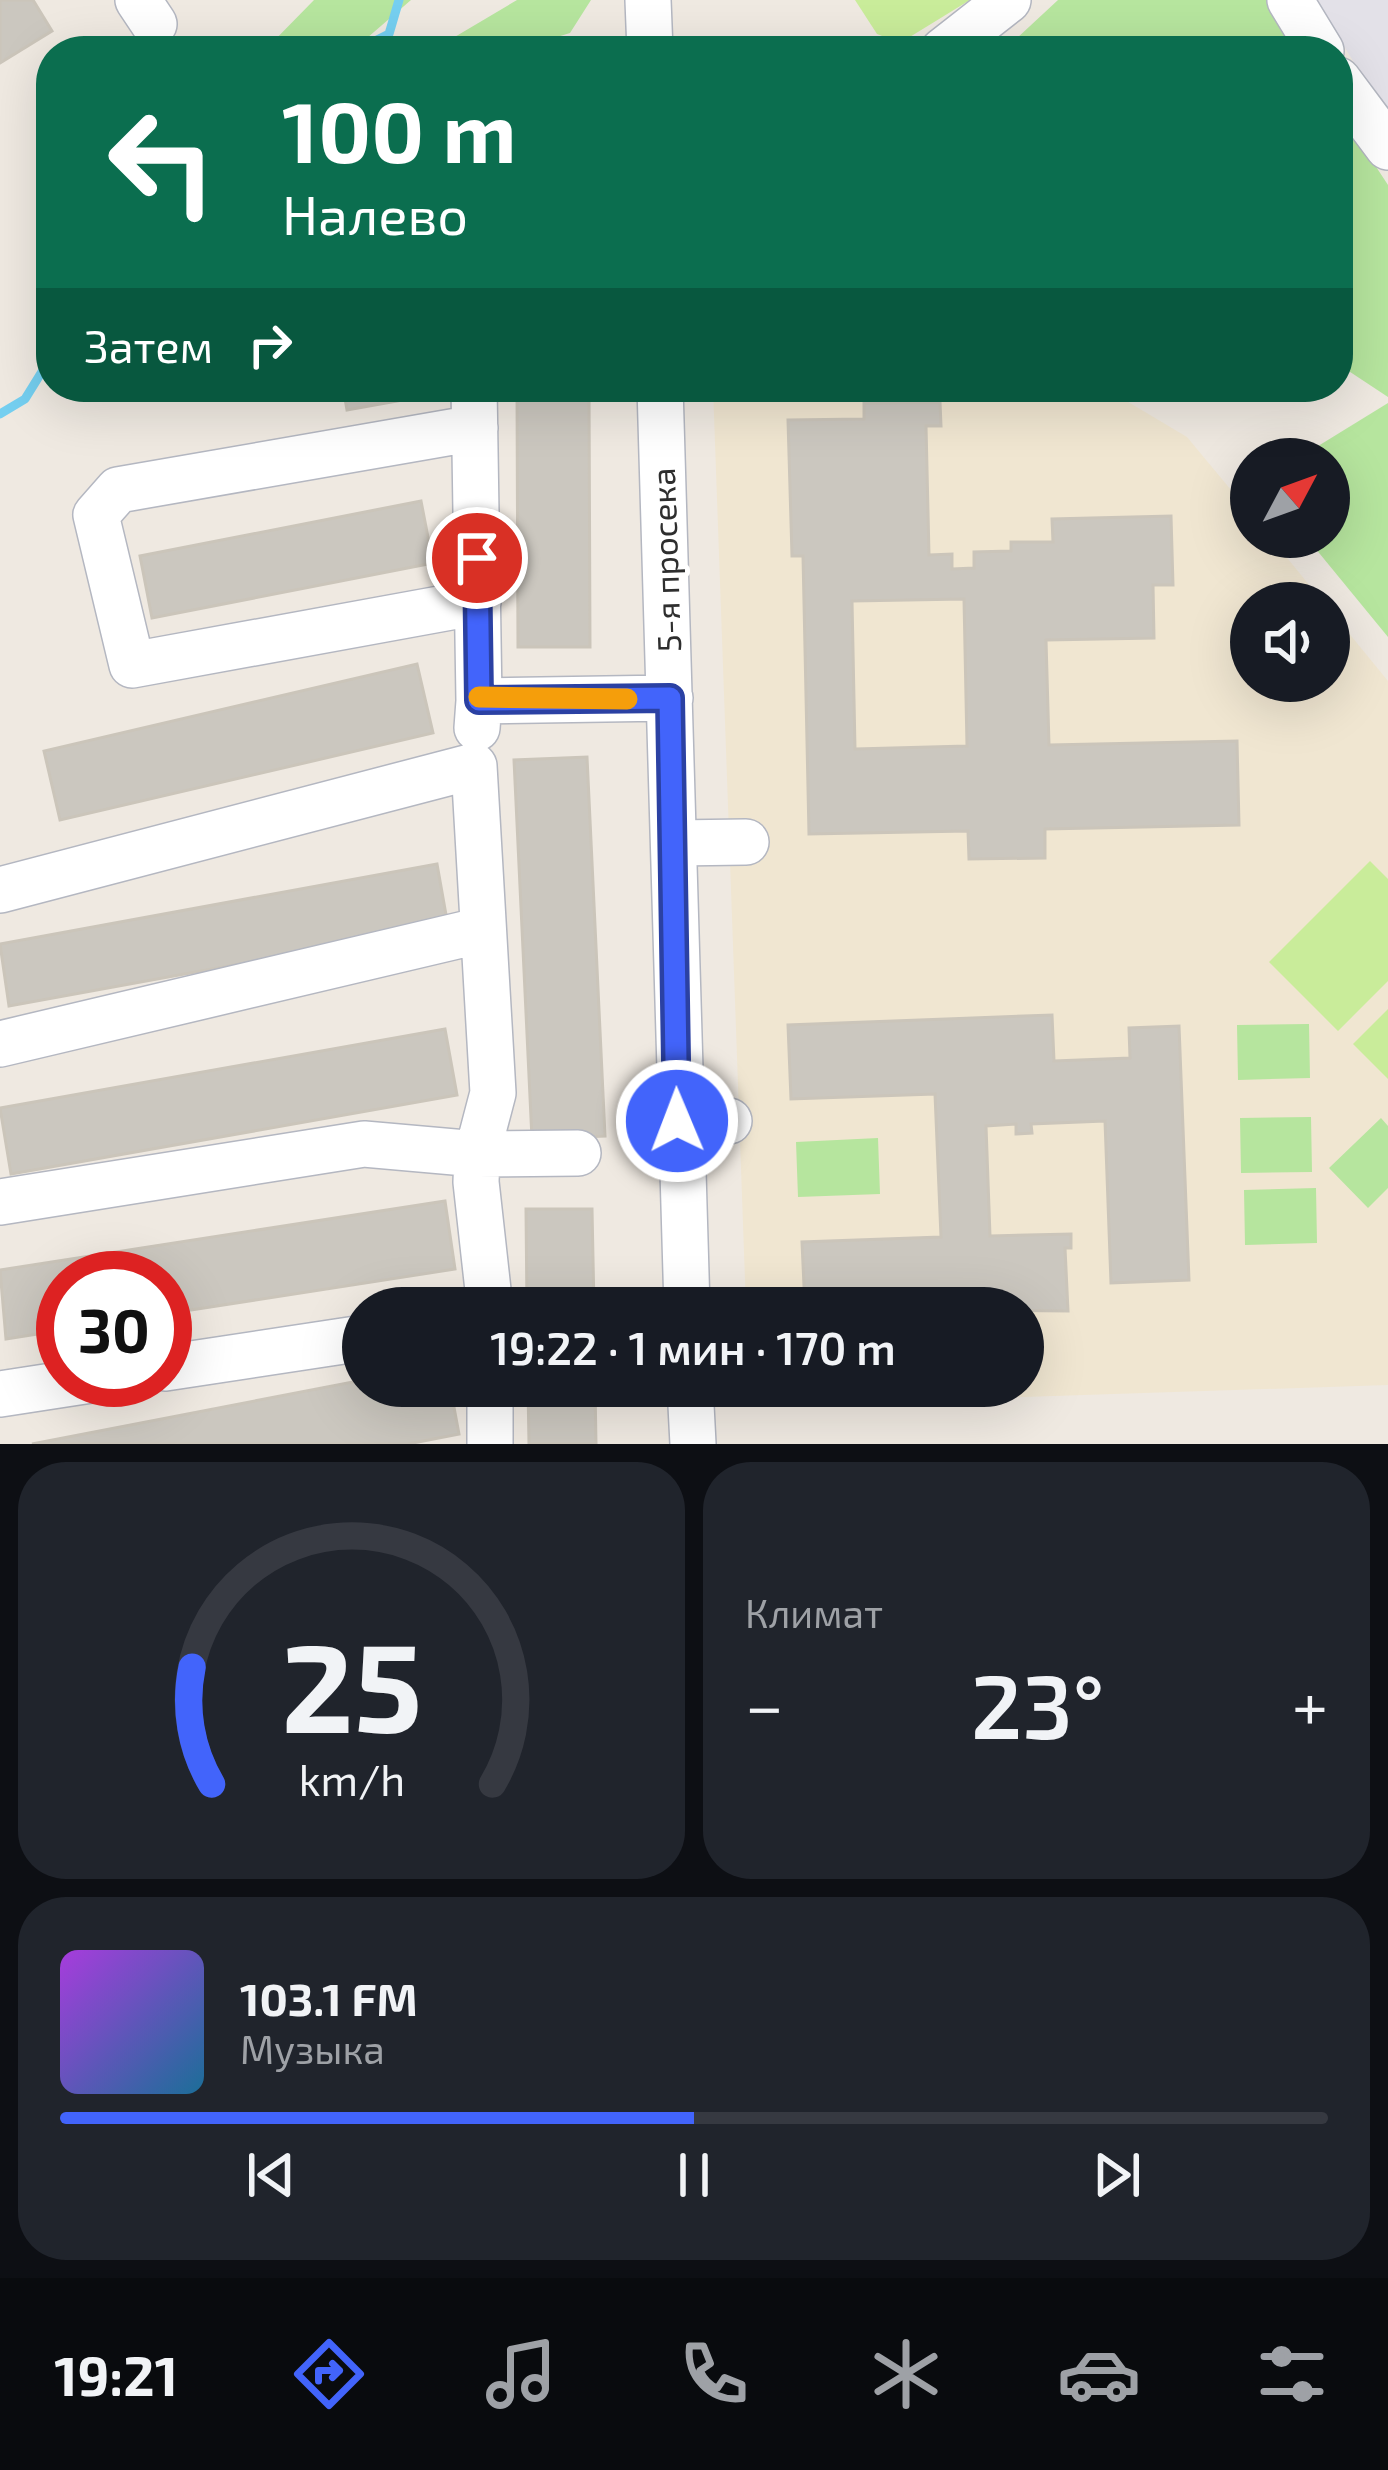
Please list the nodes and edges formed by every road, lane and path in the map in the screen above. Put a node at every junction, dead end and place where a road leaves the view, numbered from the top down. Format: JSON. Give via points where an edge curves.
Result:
{"nodes":[{"id":1,"x":648,"y":0,"type":"edge"},
{"id":2,"x":1008,"y":0,"type":"edge"},
{"id":3,"x":1290,"y":0,"type":"edge"},
{"id":4,"x":649,"y":36,"type":"edge"},
{"id":5,"x":962,"y":36,"type":"edge"},
{"id":6,"x":1312,"y":36,"type":"edge"},
{"id":7,"x":1353,"y":100,"type":"edge"},
{"id":8,"x":1388,"y":148,"type":"edge"},
{"id":9,"x":660,"y":402,"type":"edge"},
{"id":10,"x":474,"y":407,"type":"edge"},
{"id":11,"x":478,"y":602,"type":"junction"},
{"id":12,"x":670,"y":698,"type":"junction"},
{"id":13,"x":479,"y":700,"type":"junction"},
{"id":14,"x":474,"y":766,"type":"junction"},
{"id":15,"x":746,"y":842,"type":"dead end"},
{"id":16,"x":675,"y":843,"type":"junction"},
{"id":17,"x":0,"y":890,"type":"edge"},
{"id":18,"x":482,"y":930,"type":"junction"},
{"id":19,"x":0,"y":1044,"type":"edge"},
{"id":20,"x":677,"y":1121,"type":"junction"},
{"id":21,"x":729,"y":1121,"type":"dead end"},
{"id":22,"x":578,"y":1153,"type":"dead end"},
{"id":23,"x":477,"y":1154,"type":"junction"},
{"id":24,"x":0,"y":1202,"type":"edge"},
{"id":25,"x":488,"y":1287,"type":"edge"},
{"id":26,"x":686,"y":1287,"type":"edge"},
{"id":27,"x":342,"y":1341,"type":"edge"},
{"id":28,"x":192,"y":1364,"type":"edge"},
{"id":29,"x":36,"y":1388,"type":"edge"},
{"id":30,"x":0,"y":1394,"type":"edge"},
{"id":31,"x":490,"y":1407,"type":"edge"},
{"id":32,"x":691,"y":1407,"type":"edge"},
{"id":33,"x":490,"y":1444,"type":"edge"},
{"id":34,"x":693,"y":1444,"type":"edge"}],
"edges":[{"from":1,"to":4,"type":"street"},
{"from":2,"to":5,"type":"street"},
{"from":3,"to":6,"type":"street"},
{"from":7,"to":8,"type":"street"},
{"from":9,"to":12,"type":"street","name":"5-я просека"},
{"from":10,"to":11,"type":"street"},
{"from":10,"to":11,"type":"street","via":[[118,490],[96,515],[132,665]]},
{"from":11,"to":13,"type":"street"},
{"from":12,"to":13,"type":"street"},
{"from":12,"to":16,"type":"street","name":"5-я просека"},
{"from":13,"to":14,"type":"street"},
{"from":14,"to":17,"type":"street"},
{"from":14,"to":18,"type":"street"},
{"from":15,"to":16,"type":"street"},
{"from":16,"to":20,"type":"street","name":"5-я просека"},
{"from":18,"to":19,"type":"street"},
{"from":18,"to":23,"type":"street","via":[[493,1093]]},
{"from":20,"to":21,"type":"street"},
{"from":20,"to":26,"type":"street","name":"5-я просека"},
{"from":22,"to":23,"type":"street"},
{"from":23,"to":24,"type":"street","via":[[364,1144]]},
{"from":23,"to":25,"type":"street"},
{"from":27,"to":28,"type":"street"},
{"from":29,"to":30,"type":"street"},
{"from":31,"to":33,"type":"street"},
{"from":32,"to":34,"type":"street"}]}
